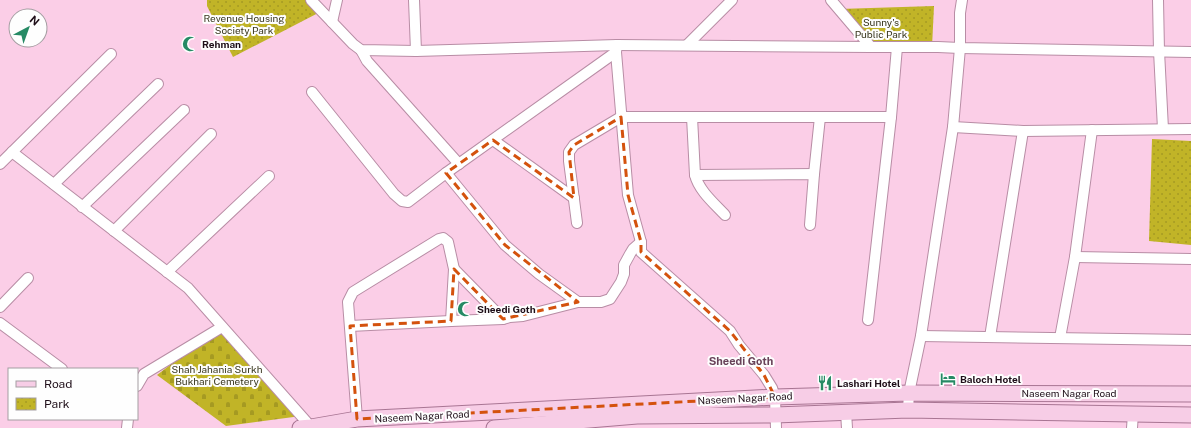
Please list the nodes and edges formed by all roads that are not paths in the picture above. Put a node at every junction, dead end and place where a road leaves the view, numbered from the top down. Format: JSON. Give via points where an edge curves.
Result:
{"nodes":[{"id":1,"x":311,"y":0,"type":"edge"},
{"id":2,"x":337,"y":0,"type":"edge"},
{"id":3,"x":414,"y":0,"type":"edge"},
{"id":4,"x":732,"y":0,"type":"edge"},
{"id":5,"x":831,"y":0,"type":"edge"},
{"id":6,"x":962,"y":0,"type":"edge"},
{"id":7,"x":1158,"y":0,"type":"edge"},
{"id":8,"x":332,"y":22,"type":"junction"},
{"id":9,"x":687,"y":45,"type":"junction"},
{"id":10,"x":871,"y":47,"type":"junction"},
{"id":11,"x":897,"y":47,"type":"junction"},
{"id":12,"x":617,"y":48,"type":"junction"},
{"id":13,"x":960,"y":48,"type":"junction"},
{"id":14,"x":361,"y":50,"type":"junction"},
{"id":15,"x":416,"y":51,"type":"junction"},
{"id":16,"x":1159,"y":51,"type":"junction"},
{"id":17,"x":1191,"y":52,"type":"edge"},
{"id":18,"x":111,"y":54,"type":"dead end"},
{"id":19,"x":158,"y":84,"type":"dead end"},
{"id":20,"x":312,"y":92,"type":"dead end"},
{"id":21,"x":184,"y":110,"type":"dead end"},
{"id":22,"x":621,"y":117,"type":"junction"},
{"id":23,"x":692,"y":117,"type":"junction"},
{"id":24,"x":820,"y":117,"type":"junction"},
{"id":25,"x":891,"y":117,"type":"junction"},
{"id":26,"x":953,"y":127,"type":"junction"},
{"id":27,"x":1163,"y":129,"type":"junction"},
{"id":28,"x":1191,"y":129,"type":"edge"},
{"id":29,"x":1092,"y":130,"type":"junction"},
{"id":30,"x":1023,"y":131,"type":"junction"},
{"id":31,"x":211,"y":134,"type":"dead end"},
{"id":32,"x":494,"y":140,"type":"junction"},
{"id":33,"x":12,"y":152,"type":"junction"},
{"id":34,"x":0,"y":164,"type":"edge"},
{"id":35,"x":459,"y":164,"type":"junction"},
{"id":36,"x":446,"y":173,"type":"junction"},
{"id":37,"x":814,"y":174,"type":"junction"},
{"id":38,"x":695,"y":175,"type":"junction"},
{"id":39,"x":269,"y":176,"type":"dead end"},
{"id":40,"x":54,"y":184,"type":"junction"},
{"id":41,"x":574,"y":198,"type":"junction"},
{"id":42,"x":82,"y":207,"type":"junction"},
{"id":43,"x":725,"y":215,"type":"dead end"},
{"id":44,"x":577,"y":223,"type":"dead end"},
{"id":45,"x":810,"y":225,"type":"dead end"},
{"id":46,"x":114,"y":231,"type":"junction"},
{"id":47,"x":641,"y":242,"type":"junction"},
{"id":48,"x":1075,"y":257,"type":"junction"},
{"id":49,"x":1191,"y":259,"type":"edge"},
{"id":50,"x":454,"y":269,"type":"junction"},
{"id":51,"x":167,"y":272,"type":"junction"},
{"id":52,"x":28,"y":278,"type":"dead end"},
{"id":53,"x":578,"y":302,"type":"junction"},
{"id":54,"x":0,"y":306,"type":"edge"},
{"id":55,"x":503,"y":319,"type":"junction"},
{"id":56,"x":451,"y":320,"type":"junction"},
{"id":57,"x":868,"y":320,"type":"dead end"},
{"id":58,"x":0,"y":323,"type":"edge"},
{"id":59,"x":350,"y":326,"type":"junction"},
{"id":60,"x":222,"y":327,"type":"junction"},
{"id":61,"x":921,"y":336,"type":"junction"},
{"id":62,"x":990,"y":337,"type":"junction"},
{"id":63,"x":1060,"y":338,"type":"junction"},
{"id":64,"x":1191,"y":340,"type":"edge"},
{"id":65,"x":61,"y":368,"type":"edge"},
{"id":66,"x":138,"y":384,"type":"edge"},
{"id":67,"x":909,"y":393,"type":"junction"},
{"id":68,"x":1191,"y":394,"type":"edge"},
{"id":69,"x":775,"y":397,"type":"junction"},
{"id":70,"x":908,"y":410,"type":"junction"},
{"id":71,"x":846,"y":412,"type":"junction"},
{"id":72,"x":1191,"y":415,"type":"edge"},
{"id":73,"x":357,"y":420,"type":"junction"},
{"id":74,"x":776,"y":421,"type":"edge"},
{"id":75,"x":1133,"y":421,"type":"edge"},
{"id":76,"x":308,"y":428,"type":"edge"},
{"id":77,"x":494,"y":428,"type":"edge"},
{"id":78,"x":847,"y":428,"type":"edge"}],
"edges":[{"from":1,"to":8,"type":"street"},
{"from":2,"to":8,"type":"street"},
{"from":3,"to":15,"type":"street"},
{"from":4,"to":9,"type":"street"},
{"from":5,"to":10,"type":"street"},
{"from":6,"to":13,"type":"street"},
{"from":7,"to":16,"type":"street"},
{"from":8,"to":14,"type":"street"},
{"from":9,"to":10,"type":"street"},
{"from":9,"to":12,"type":"street"},
{"from":10,"to":11,"type":"street"},
{"from":11,"to":13,"type":"street"},
{"from":11,"to":25,"type":"street"},
{"from":12,"to":15,"type":"street"},
{"from":12,"to":22,"type":"street"},
{"from":12,"to":32,"type":"street"},
{"from":13,"to":16,"type":"street"},
{"from":13,"to":26,"type":"street"},
{"from":14,"to":15,"type":"street"},
{"from":14,"to":35,"type":"street","via":[[367,61]]},
{"from":16,"to":17,"type":"street"},
{"from":16,"to":27,"type":"street"},
{"from":18,"to":33,"type":"street"},
{"from":19,"to":40,"type":"street"},
{"from":20,"to":36,"type":"street","via":[[402,201],[408,202]]},
{"from":21,"to":42,"type":"street"},
{"from":22,"to":23,"type":"street"},
{"from":22,"to":41,"type":"street","via":[[574,145],[569,152]]},
{"from":22,"to":47,"type":"street","via":[[628,195]]},
{"from":23,"to":24,"type":"street"},
{"from":23,"to":38,"type":"street"},
{"from":24,"to":25,"type":"street"},
{"from":24,"to":37,"type":"street"},
{"from":25,"to":57,"type":"street"},
{"from":26,"to":30,"type":"street"},
{"from":26,"to":61,"type":"street"},
{"from":27,"to":28,"type":"street"},
{"from":27,"to":29,"type":"street"},
{"from":29,"to":30,"type":"street"},
{"from":29,"to":48,"type":"street"},
{"from":30,"to":62,"type":"street"},
{"from":31,"to":46,"type":"street"},
{"from":32,"to":35,"type":"street"},
{"from":32,"to":41,"type":"street"},
{"from":33,"to":34,"type":"street"},
{"from":33,"to":40,"type":"street"},
{"from":35,"to":36,"type":"street"},
{"from":36,"to":53,"type":"street","via":[[505,245],[522,261]]},
{"from":37,"to":38,"type":"street"},
{"from":37,"to":45,"type":"street"},
{"from":38,"to":43,"type":"street","via":[[696,181]]},
{"from":39,"to":51,"type":"street"},
{"from":40,"to":42,"type":"street"},
{"from":41,"to":44,"type":"street"},
{"from":42,"to":46,"type":"street"},
{"from":46,"to":51,"type":"street"},
{"from":47,"to":53,"type":"street","via":[[633,249],[624,265],[621,282],[610,299],[601,302]]},
{"from":47,"to":69,"type":"street","via":[[641,252],[646,258],[730,331],[764,375]]},
{"from":48,"to":49,"type":"street"},
{"from":48,"to":63,"type":"street"},
{"from":50,"to":55,"type":"street"},
{"from":50,"to":56,"type":"street"},
{"from":50,"to":59,"type":"street","via":[[448,242],[443,238],[439,239],[353,292],[348,302]]},
{"from":51,"to":60,"type":"street","via":[[188,288]]},
{"from":52,"to":54,"type":"street"},
{"from":53,"to":55,"type":"street"},
{"from":55,"to":56,"type":"street"},
{"from":56,"to":59,"type":"street"},
{"from":58,"to":65,"type":"street"},
{"from":59,"to":73,"type":"street"},
{"from":60,"to":66,"type":"street","via":[[144,374]]},
{"from":60,"to":76,"type":"street"},
{"from":61,"to":62,"type":"street"},
{"from":61,"to":67,"type":"street"},
{"from":62,"to":63,"type":"street"},
{"from":63,"to":64,"type":"street"},
{"from":67,"to":68,"type":"main road","name":"Naseem Nagar Road"},
{"from":67,"to":69,"type":"main road","name":"Naseem Nagar Road"},
{"from":67,"to":70,"type":"street"},
{"from":69,"to":73,"type":"main road","name":"Naseem Nagar Road"},
{"from":69,"to":74,"type":"street"},
{"from":70,"to":71,"type":"main road","name":"Naseem Nagar Road"},
{"from":70,"to":75,"type":"main road","name":"Naseem Nagar Road"},
{"from":71,"to":74,"type":"main road","name":"Naseem Nagar Road"},
{"from":71,"to":78,"type":"street"},
{"from":72,"to":75,"type":"main road","name":"Naseem Nagar Road"},
{"from":73,"to":76,"type":"main road","name":"Naseem Nagar Road"},
{"from":74,"to":77,"type":"main road","name":"Naseem Nagar Road","via":[[637,416]]}]}
